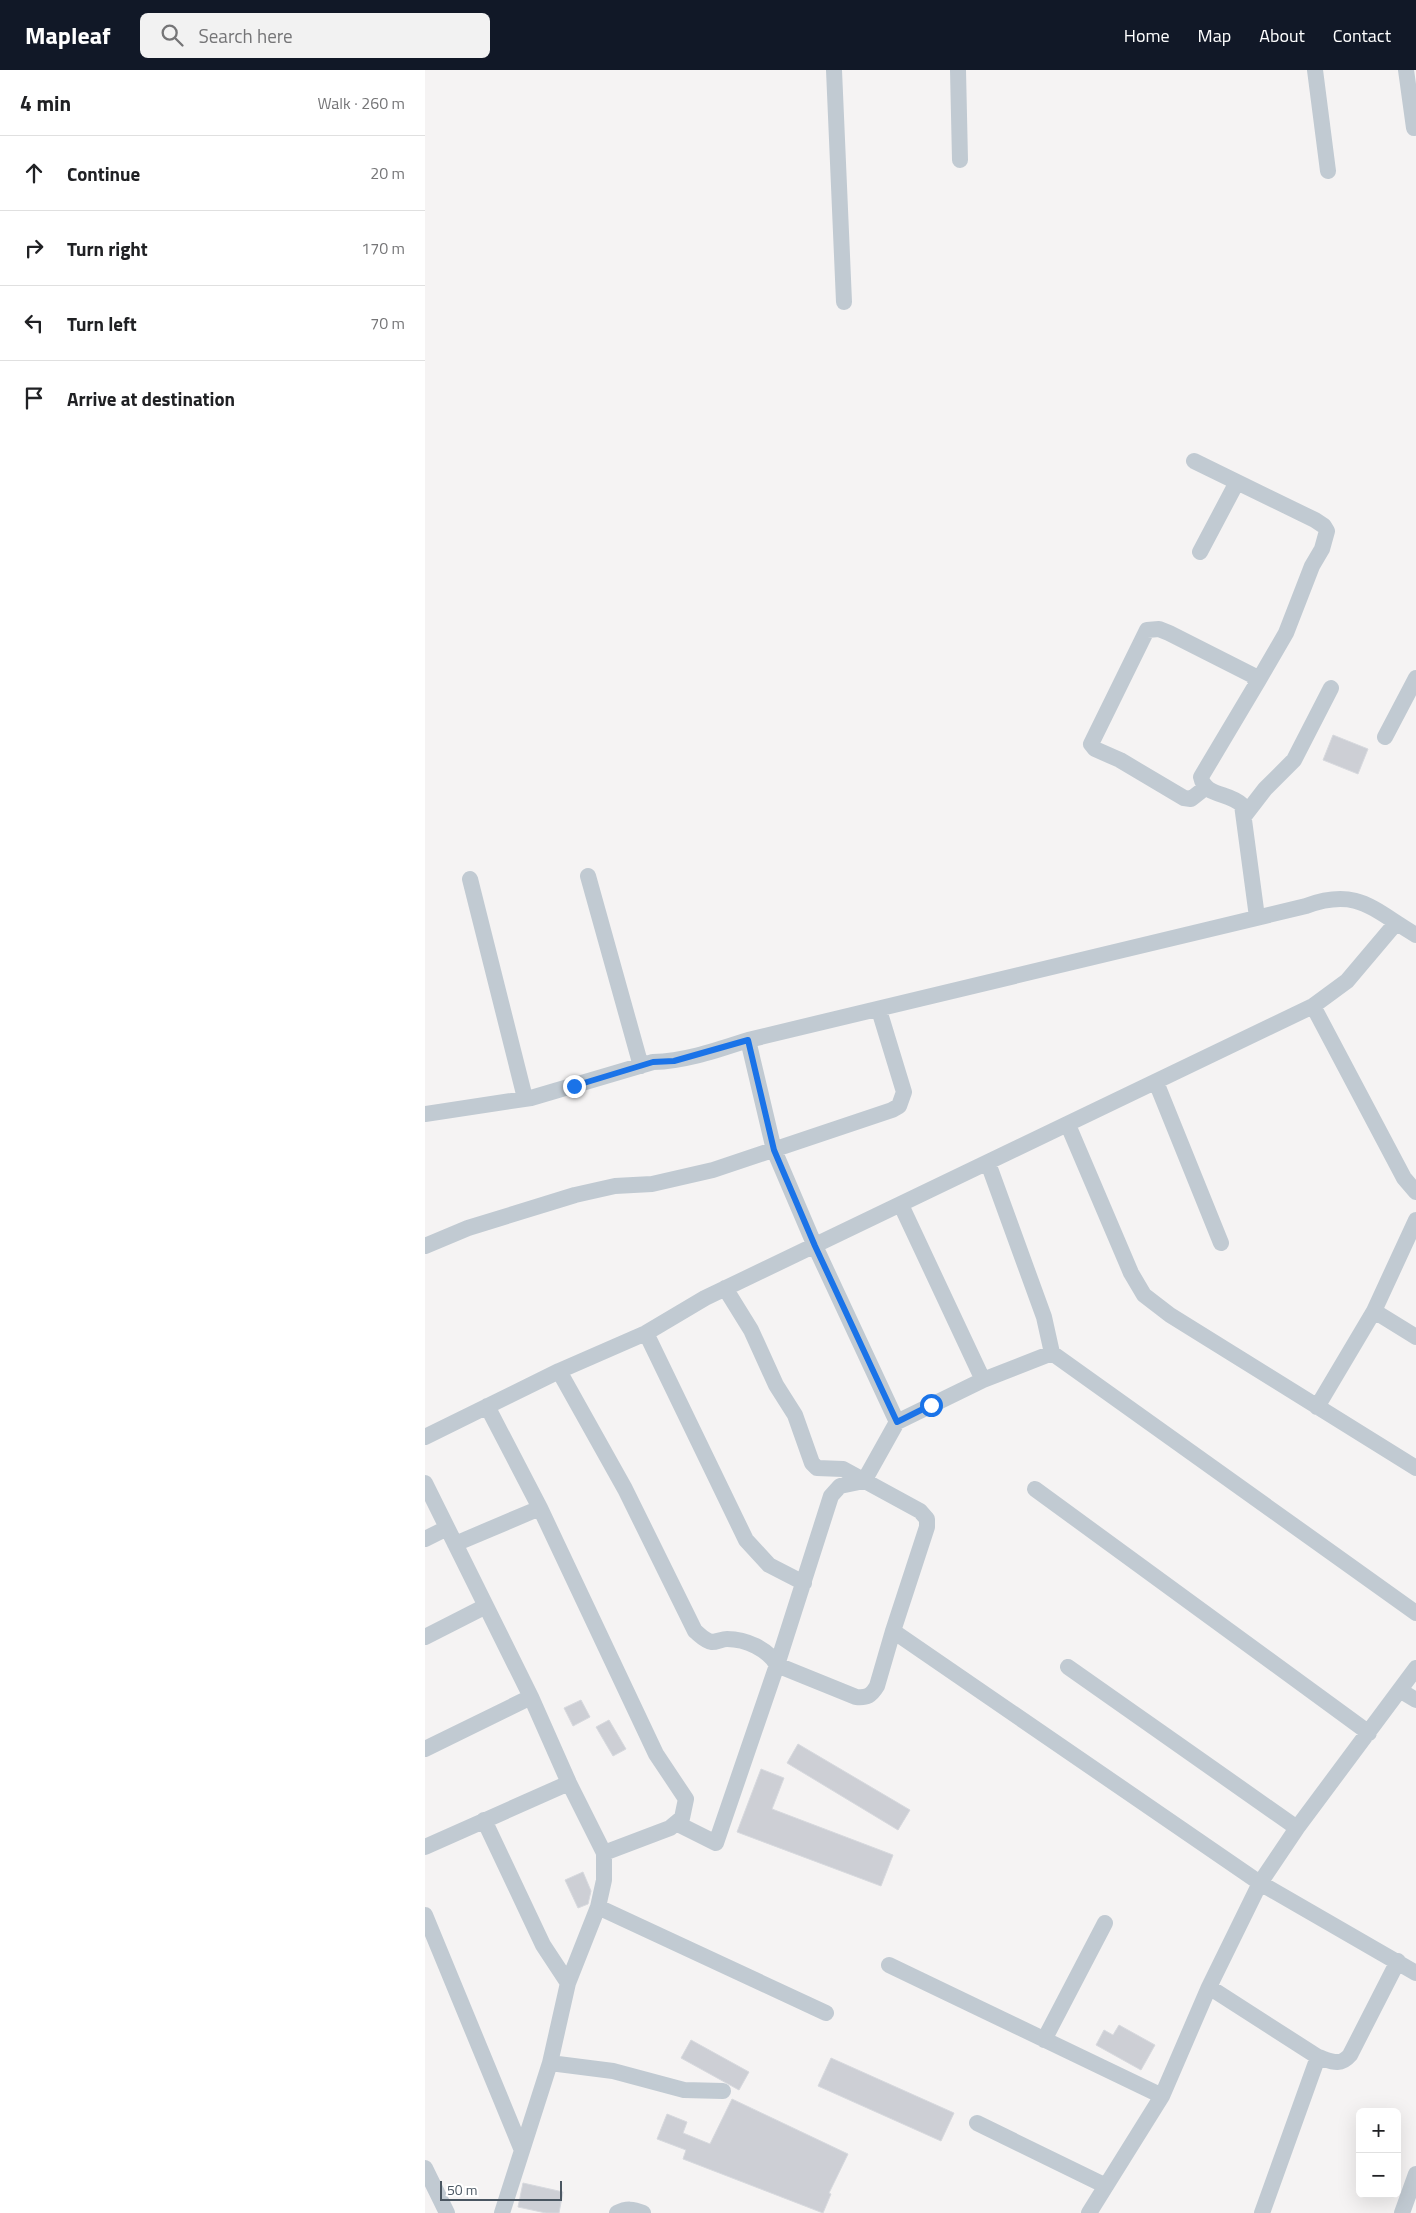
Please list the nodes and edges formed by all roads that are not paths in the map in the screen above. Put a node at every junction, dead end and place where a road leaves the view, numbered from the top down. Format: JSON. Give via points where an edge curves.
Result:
{"nodes":[{"id":1,"x":834,"y":70,"type":"edge"},
{"id":2,"x":958,"y":70,"type":"edge"},
{"id":3,"x":1315,"y":70,"type":"edge"},
{"id":4,"x":1406,"y":70,"type":"edge"},
{"id":5,"x":1414,"y":128,"type":"dead end"},
{"id":6,"x":960,"y":160,"type":"dead end"},
{"id":7,"x":1328,"y":171,"type":"dead end"},
{"id":8,"x":844,"y":302,"type":"dead end"},
{"id":9,"x":1194,"y":461,"type":"dead end"},
{"id":10,"x":1237,"y":482,"type":"junction"},
{"id":11,"x":1201,"y":552,"type":"dead end"},
{"id":12,"x":1416,"y":678,"type":"edge"},
{"id":13,"x":1257,"y":683,"type":"junction"},
{"id":14,"x":1331,"y":688,"type":"dead end"},
{"id":15,"x":1385,"y":737,"type":"dead end"},
{"id":16,"x":1205,"y":788,"type":"junction"},
{"id":17,"x":1245,"y":815,"type":"junction"},
{"id":18,"x":588,"y":876,"type":"dead end"},
{"id":19,"x":470,"y":879,"type":"dead end"},
{"id":20,"x":1257,"y":917,"type":"junction"},
{"id":21,"x":1396,"y":923,"type":"junction"},
{"id":22,"x":1416,"y":935,"type":"edge"},
{"id":23,"x":1313,"y":1006,"type":"junction"},
{"id":24,"x":879,"y":1010,"type":"junction"},
{"id":25,"x":748,"y":1040,"type":"junction"},
{"id":26,"x":641,"y":1066,"type":"junction"},
{"id":27,"x":1156,"y":1082,"type":"junction"},
{"id":28,"x":525,"y":1098,"type":"junction"},
{"id":29,"x":425,"y":1114,"type":"edge"},
{"id":30,"x":1068,"y":1125,"type":"junction"},
{"id":31,"x":774,"y":1150,"type":"junction"},
{"id":32,"x":988,"y":1163,"type":"junction"},
{"id":33,"x":1416,"y":1192,"type":"edge"},
{"id":34,"x":901,"y":1205,"type":"junction"},
{"id":35,"x":1416,"y":1220,"type":"edge"},
{"id":36,"x":1221,"y":1243,"type":"dead end"},
{"id":37,"x":425,"y":1246,"type":"edge"},
{"id":38,"x":815,"y":1246,"type":"junction"},
{"id":39,"x":725,"y":1288,"type":"junction"},
{"id":40,"x":1374,"y":1311,"type":"junction"},
{"id":41,"x":646,"y":1333,"type":"junction"},
{"id":42,"x":1416,"y":1337,"type":"edge"},
{"id":43,"x":1052,"y":1353,"type":"junction"},
{"id":44,"x":559,"y":1371,"type":"junction"},
{"id":45,"x":983,"y":1380,"type":"junction"},
{"id":46,"x":487,"y":1406,"type":"junction"},
{"id":47,"x":1317,"y":1407,"type":"junction"},
{"id":48,"x":897,"y":1422,"type":"junction"},
{"id":49,"x":425,"y":1438,"type":"edge"},
{"id":50,"x":1416,"y":1468,"type":"edge"},
{"id":51,"x":864,"y":1481,"type":"junction"},
{"id":52,"x":425,"y":1484,"type":"edge"},
{"id":53,"x":1035,"y":1489,"type":"dead end"},
{"id":54,"x":540,"y":1508,"type":"junction"},
{"id":55,"x":447,"y":1528,"type":"junction"},
{"id":56,"x":425,"y":1539,"type":"edge"},
{"id":57,"x":455,"y":1544,"type":"junction"},
{"id":58,"x":804,"y":1583,"type":"junction"},
{"id":59,"x":486,"y":1606,"type":"junction"},
{"id":60,"x":1416,"y":1612,"type":"edge"},
{"id":61,"x":893,"y":1631,"type":"junction"},
{"id":62,"x":425,"y":1637,"type":"edge"},
{"id":63,"x":777,"y":1665,"type":"junction"},
{"id":64,"x":1068,"y":1668,"type":"dead end"},
{"id":65,"x":1416,"y":1668,"type":"edge"},
{"id":66,"x":1401,"y":1691,"type":"junction"},
{"id":67,"x":531,"y":1697,"type":"junction"},
{"id":68,"x":1416,"y":1700,"type":"edge"},
{"id":69,"x":1369,"y":1733,"type":"junction"},
{"id":70,"x":425,"y":1749,"type":"edge"},
{"id":71,"x":569,"y":1782,"type":"junction"},
{"id":72,"x":483,"y":1820,"type":"junction"},
{"id":73,"x":676,"y":1823,"type":"junction"},
{"id":74,"x":1297,"y":1828,"type":"junction"},
{"id":75,"x":425,"y":1847,"type":"edge"},
{"id":76,"x":603,"y":1853,"type":"junction"},
{"id":77,"x":1260,"y":1883,"type":"junction"},
{"id":78,"x":597,"y":1906,"type":"junction"},
{"id":79,"x":425,"y":1915,"type":"edge"},
{"id":80,"x":1105,"y":1923,"type":"dead end"},
{"id":81,"x":1398,"y":1961,"type":"junction"},
{"id":82,"x":889,"y":1965,"type":"dead end"},
{"id":83,"x":1416,"y":1973,"type":"edge"},
{"id":84,"x":568,"y":1983,"type":"junction"},
{"id":85,"x":1209,"y":1987,"type":"junction"},
{"id":86,"x":826,"y":2013,"type":"dead end"},
{"id":87,"x":1044,"y":2040,"type":"junction"},
{"id":88,"x":1317,"y":2056,"type":"junction"},
{"id":89,"x":550,"y":2064,"type":"junction"},
{"id":90,"x":723,"y":2091,"type":"dead end"},
{"id":91,"x":1162,"y":2096,"type":"junction"},
{"id":92,"x":977,"y":2123,"type":"dead end"},
{"id":93,"x":521,"y":2148,"type":"junction"},
{"id":94,"x":425,"y":2168,"type":"edge"},
{"id":95,"x":1416,"y":2174,"type":"edge"},
{"id":96,"x":1106,"y":2186,"type":"junction"},
{"id":97,"x":430,"y":2191,"type":"edge"},
{"id":98,"x":447,"y":2213,"type":"edge"},
{"id":99,"x":502,"y":2213,"type":"edge"},
{"id":100,"x":617,"y":2213,"type":"edge"},
{"id":101,"x":643,"y":2213,"type":"edge"},
{"id":102,"x":1089,"y":2213,"type":"edge"},
{"id":103,"x":1262,"y":2213,"type":"edge"},
{"id":104,"x":1402,"y":2213,"type":"edge"}],
"edges":[{"from":1,"to":8,"type":"street"},
{"from":2,"to":6,"type":"street"},
{"from":3,"to":7,"type":"street"},
{"from":4,"to":5,"type":"street"},
{"from":9,"to":10,"type":"street"},
{"from":10,"to":11,"type":"street"},
{"from":10,"to":13,"type":"street","via":[[1315,520],[1327,531],[1285,633]]},
{"from":12,"to":15,"type":"street"},
{"from":13,"to":16,"type":"street","via":[[1201,777]]},
{"from":13,"to":16,"type":"street","via":[[1252,675],[1169,633],[1159,629],[1147,630],[1091,744],[1184,798],[1191,799]]},
{"from":14,"to":17,"type":"street","via":[[1294,760]]},
{"from":16,"to":17,"type":"street","via":[[1237,800]]},
{"from":17,"to":20,"type":"street"},
{"from":18,"to":26,"type":"street"},
{"from":19,"to":28,"type":"street"},
{"from":20,"to":21,"type":"street","via":[[1341,897],[1357,900]]},
{"from":20,"to":24,"type":"street"},
{"from":21,"to":22,"type":"street"},
{"from":21,"to":23,"type":"street","via":[[1347,981]]},
{"from":23,"to":27,"type":"street"},
{"from":23,"to":33,"type":"street","via":[[1405,1178]]},
{"from":24,"to":25,"type":"street"},
{"from":24,"to":31,"type":"street","via":[[904,1092],[899,1106]]},
{"from":25,"to":26,"type":"street","via":[[674,1061]]},
{"from":25,"to":31,"type":"street"},
{"from":26,"to":28,"type":"street"},
{"from":27,"to":30,"type":"street"},
{"from":27,"to":36,"type":"street"},
{"from":28,"to":29,"type":"street"},
{"from":30,"to":32,"type":"street"},
{"from":30,"to":47,"type":"street","via":[[1131,1273],[1144,1295],[1170,1315]]},
{"from":31,"to":37,"type":"street","via":[[678,1178],[575,1195],[468,1228]]},
{"from":31,"to":38,"type":"street"},
{"from":32,"to":34,"type":"street"},
{"from":32,"to":43,"type":"street","via":[[1044,1317]]},
{"from":34,"to":38,"type":"street"},
{"from":34,"to":45,"type":"street"},
{"from":35,"to":40,"type":"street"},
{"from":38,"to":39,"type":"street"},
{"from":38,"to":48,"type":"street"},
{"from":39,"to":41,"type":"street"},
{"from":39,"to":51,"type":"street","via":[[751,1330],[776,1386],[795,1415],[812,1463],[817,1468],[843,1469]]},
{"from":40,"to":42,"type":"street"},
{"from":40,"to":47,"type":"street"},
{"from":41,"to":44,"type":"street"},
{"from":41,"to":58,"type":"street","via":[[747,1540],[769,1565]]},
{"from":43,"to":45,"type":"street"},
{"from":43,"to":60,"type":"street"},
{"from":44,"to":46,"type":"street"},
{"from":44,"to":63,"type":"street","via":[[625,1489],[695,1631],[712,1642],[737,1639],[765,1650]]},
{"from":45,"to":48,"type":"street"},
{"from":46,"to":49,"type":"street"},
{"from":46,"to":54,"type":"street"},
{"from":47,"to":50,"type":"street"},
{"from":48,"to":51,"type":"street"},
{"from":51,"to":58,"type":"street","via":[[840,1486],[831,1496]]},
{"from":51,"to":61,"type":"street","via":[[920,1511],[927,1519]]},
{"from":52,"to":55,"type":"street"},
{"from":53,"to":69,"type":"street"},
{"from":54,"to":57,"type":"street"},
{"from":54,"to":73,"type":"street","via":[[656,1754],[686,1799],[682,1818]]},
{"from":55,"to":56,"type":"street"},
{"from":55,"to":57,"type":"street"},
{"from":57,"to":59,"type":"street"},
{"from":58,"to":63,"type":"street"},
{"from":59,"to":62,"type":"street"},
{"from":59,"to":67,"type":"street"},
{"from":61,"to":63,"type":"street","via":[[877,1686],[866,1698]]},
{"from":61,"to":77,"type":"street"},
{"from":63,"to":73,"type":"street","via":[[716,1843]]},
{"from":64,"to":74,"type":"street"},
{"from":65,"to":66,"type":"street"},
{"from":66,"to":68,"type":"street"},
{"from":66,"to":69,"type":"street"},
{"from":67,"to":70,"type":"street"},
{"from":67,"to":71,"type":"street"},
{"from":69,"to":74,"type":"street"},
{"from":71,"to":72,"type":"street"},
{"from":71,"to":76,"type":"street"},
{"from":72,"to":75,"type":"street"},
{"from":72,"to":84,"type":"street","via":[[543,1945]]},
{"from":73,"to":76,"type":"street"},
{"from":74,"to":77,"type":"street"},
{"from":76,"to":78,"type":"street","via":[[604,1880]]},
{"from":77,"to":81,"type":"street"},
{"from":77,"to":85,"type":"street"},
{"from":78,"to":84,"type":"street"},
{"from":78,"to":86,"type":"street"},
{"from":79,"to":93,"type":"street"},
{"from":80,"to":87,"type":"street"},
{"from":81,"to":83,"type":"street"},
{"from":81,"to":88,"type":"street","via":[[1350,2055],[1341,2063]]},
{"from":82,"to":87,"type":"street"},
{"from":84,"to":89,"type":"street"},
{"from":85,"to":88,"type":"street"},
{"from":85,"to":91,"type":"street"},
{"from":87,"to":91,"type":"street"},
{"from":88,"to":103,"type":"street"},
{"from":89,"to":90,"type":"street","via":[[613,2071],[684,2090]]},
{"from":89,"to":93,"type":"street"},
{"from":91,"to":96,"type":"street"},
{"from":92,"to":96,"type":"street"},
{"from":93,"to":99,"type":"street"},
{"from":94,"to":97,"type":"street"},
{"from":95,"to":104,"type":"street"},
{"from":96,"to":102,"type":"street"},
{"from":97,"to":98,"type":"street"},
{"from":100,"to":101,"type":"street","via":[[625,2209]]}]}
